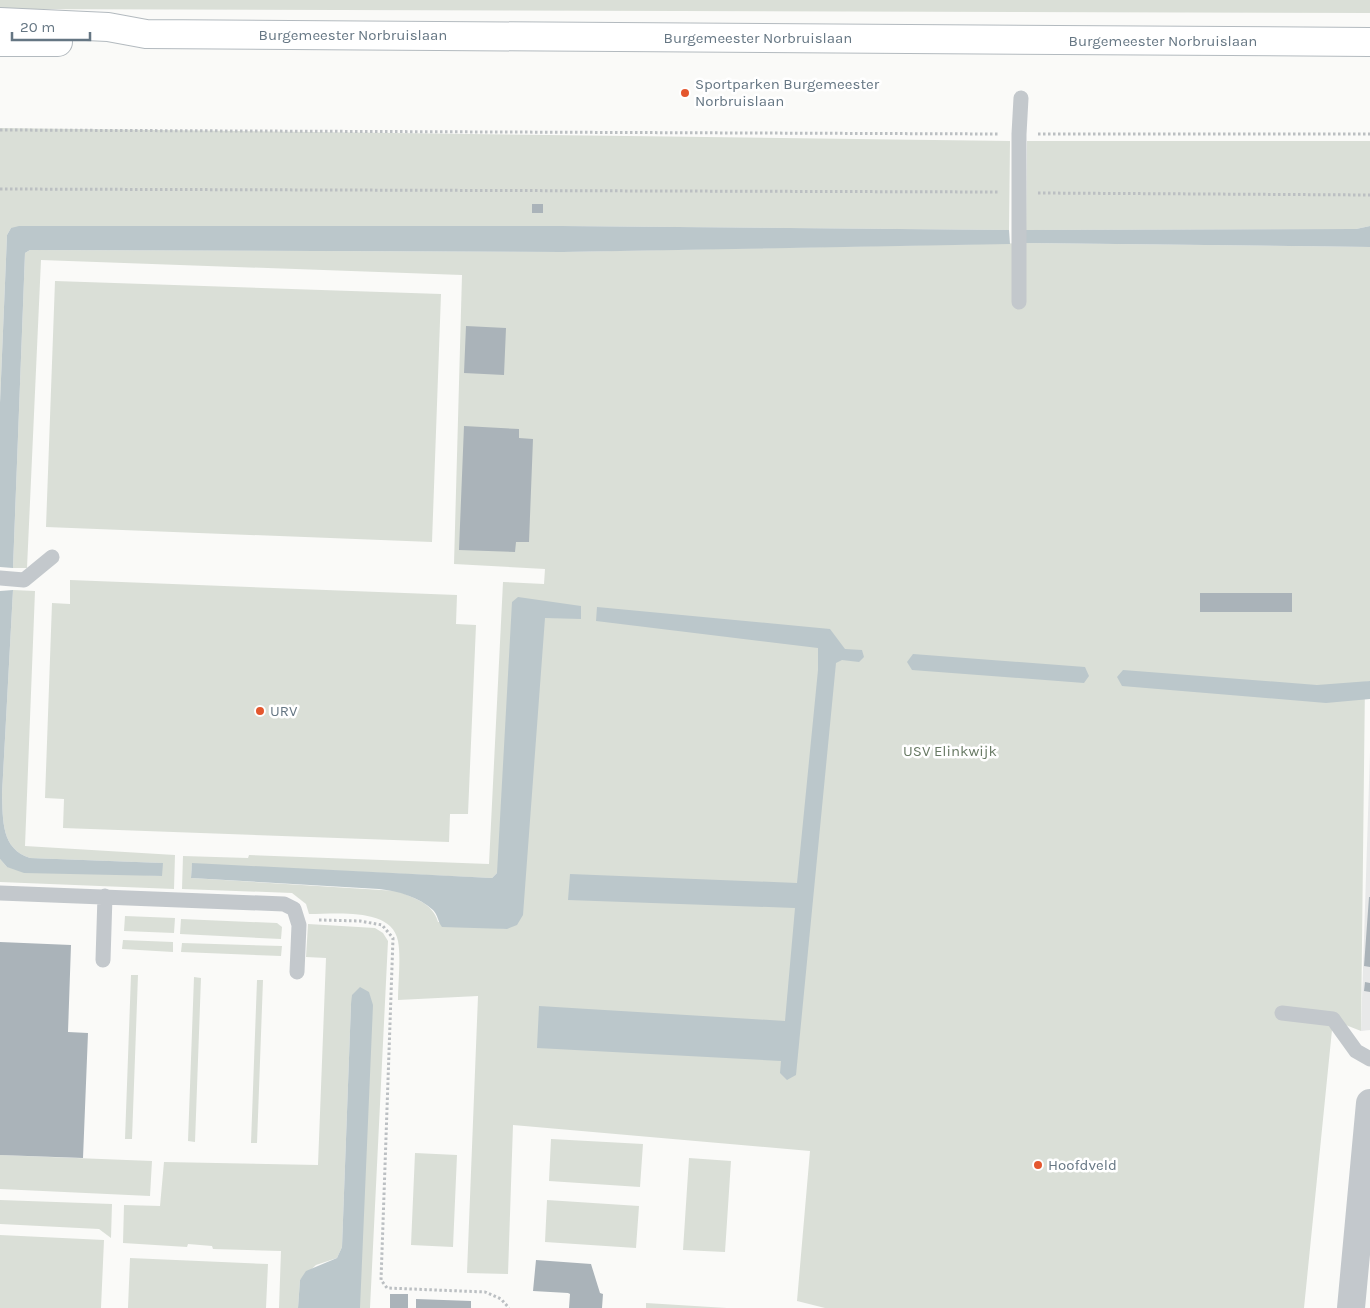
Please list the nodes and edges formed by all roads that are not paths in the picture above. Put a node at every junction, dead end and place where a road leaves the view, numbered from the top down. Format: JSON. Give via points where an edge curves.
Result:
{"nodes":[{"id":1,"x":0,"y":22,"type":"edge"},
{"id":2,"x":146,"y":34,"type":"junction"},
{"id":3,"x":0,"y":42,"type":"edge"},
{"id":4,"x":1370,"y":42,"type":"edge"},
{"id":5,"x":1021,"y":98,"type":"dead end"},
{"id":6,"x":1019,"y":302,"type":"dead end"},
{"id":7,"x":52,"y":556,"type":"dead end"},
{"id":8,"x":0,"y":578,"type":"edge"},
{"id":9,"x":0,"y":893,"type":"edge"},
{"id":10,"x":105,"y":896,"type":"junction"},
{"id":11,"x":103,"y":960,"type":"dead end"},
{"id":12,"x":296,"y":972,"type":"dead end"},
{"id":13,"x":1282,"y":1012,"type":"dead end"},
{"id":14,"x":1370,"y":1059,"type":"edge"},
{"id":15,"x":1370,"y":1103,"type":"edge"},
{"id":16,"x":1368,"y":1145,"type":"edge"},
{"id":17,"x":1351,"y":1308,"type":"edge"}],
"edges":[{"from":1,"to":2,"type":"main road","name":"Burgemeester Norbruislaan","via":[[108,27]]},
{"from":2,"to":3,"type":"main road","name":"Burgemeester Norbruislaan","via":[[106,42]]},
{"from":2,"to":4,"type":"main road","name":"Burgemeester Norbruislaan"},
{"from":5,"to":6,"type":"lane"},
{"from":7,"to":8,"type":"lane","via":[[24,580]]},
{"from":9,"to":10,"type":"lane"},
{"from":10,"to":11,"type":"lane"},
{"from":10,"to":12,"type":"lane","via":[[284,904],[294,909],[298,924]]},
{"from":13,"to":14,"type":"lane","via":[[1333,1019],[1356,1052]]},
{"from":15,"to":16,"type":"street"},
{"from":16,"to":17,"type":"street"}]}
